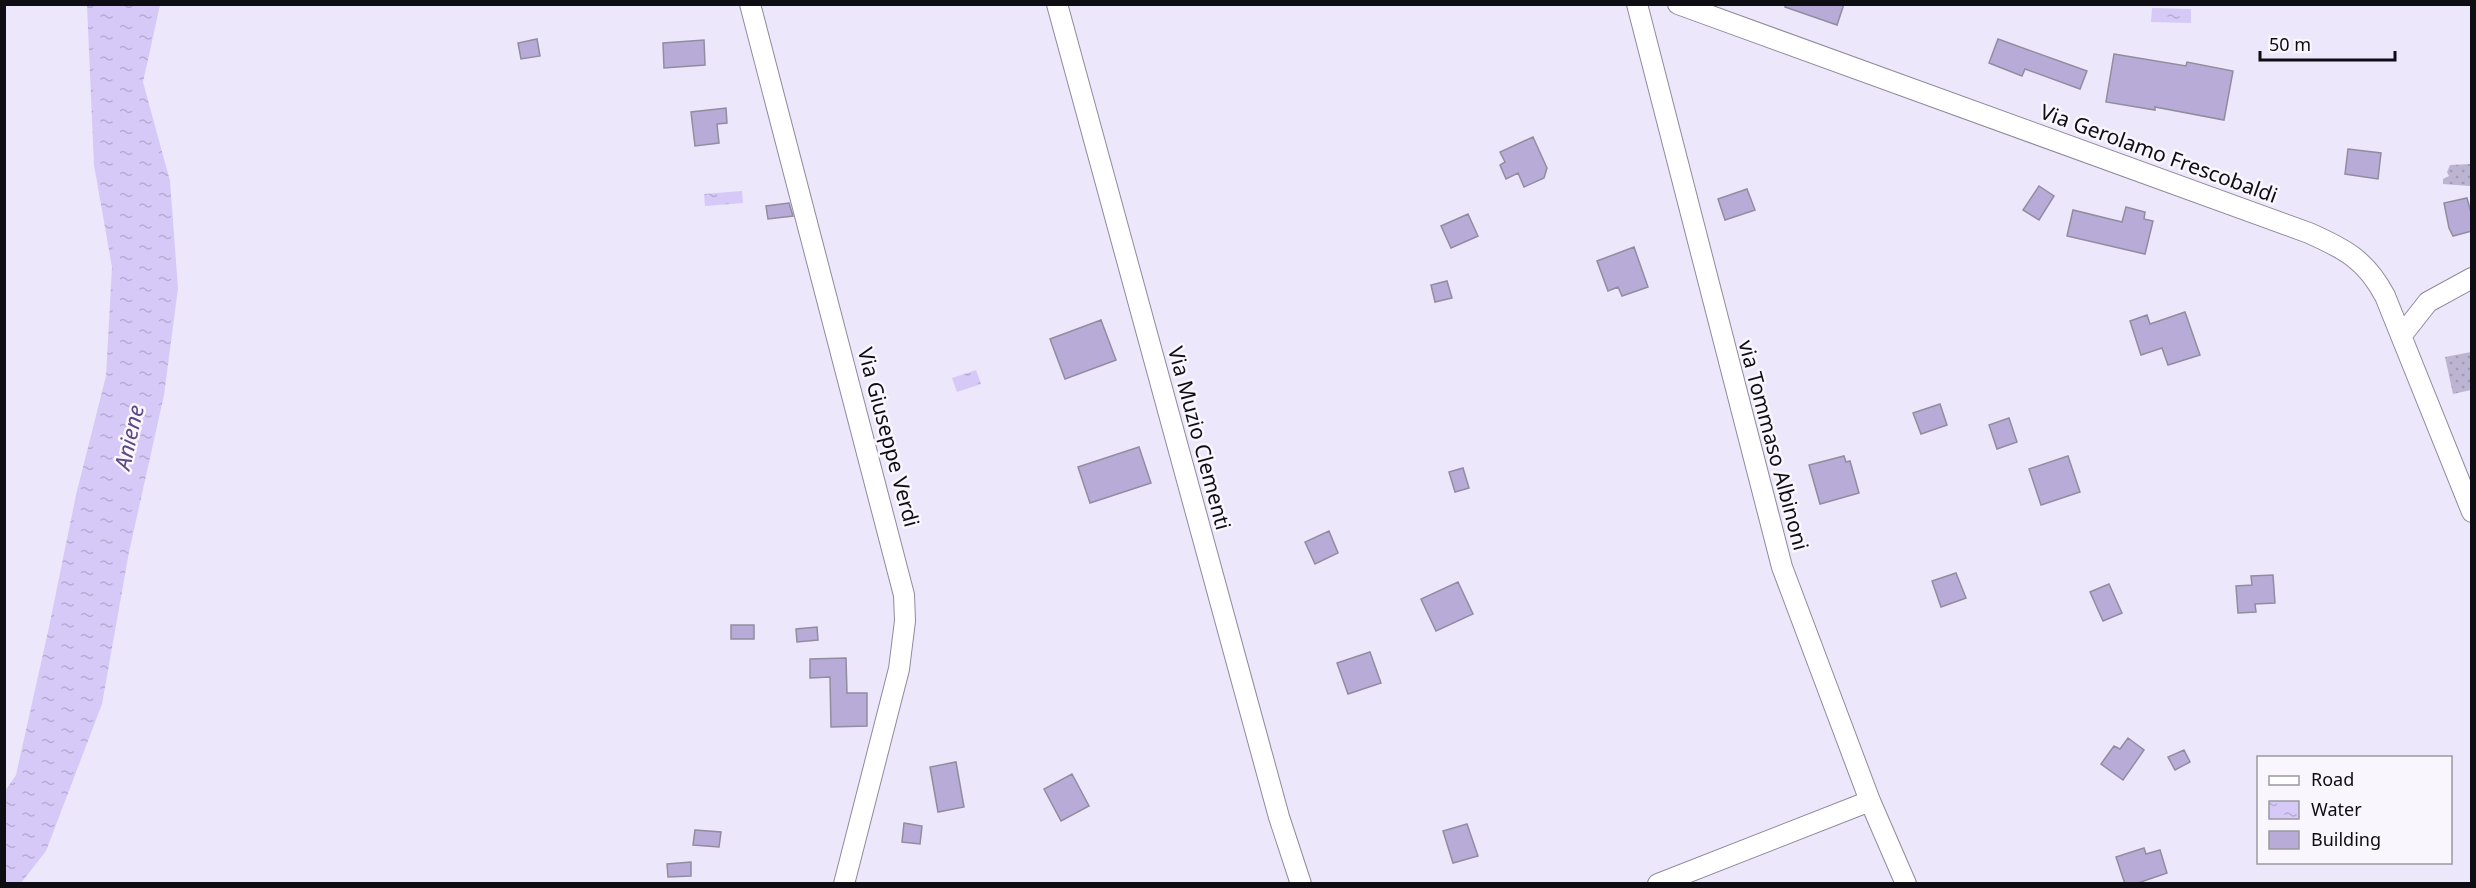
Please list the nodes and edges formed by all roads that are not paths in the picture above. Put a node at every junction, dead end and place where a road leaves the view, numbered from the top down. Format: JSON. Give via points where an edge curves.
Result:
{"nodes":[{"id":1,"x":750,"y":4,"type":"edge"},
{"id":2,"x":1057,"y":4,"type":"edge"},
{"id":3,"x":1637,"y":4,"type":"edge"},
{"id":4,"x":1678,"y":4,"type":"edge"},
{"id":5,"x":2472,"y":278,"type":"edge"},
{"id":6,"x":2402,"y":335,"type":"junction"},
{"id":7,"x":2472,"y":512,"type":"edge"},
{"id":8,"x":1870,"y":801,"type":"junction"},
{"id":9,"x":844,"y":884,"type":"edge"},
{"id":10,"x":1301,"y":884,"type":"edge"},
{"id":11,"x":1658,"y":884,"type":"edge"},
{"id":12,"x":1906,"y":884,"type":"edge"}],
"edges":[{"from":1,"to":9,"type":"street","name":"Via Giuseppe Verdi","via":[[904,595],[905,621],[898,669]]},
{"from":2,"to":10,"type":"street","name":"Via Muzio Clementi","via":[[1279,817]]},
{"from":3,"to":8,"type":"street","name":"via Tommaso Albinoni","via":[[1782,567]]},
{"from":4,"to":6,"type":"street","name":"Via Gerolamo Frescobaldi","via":[[2335,244],[2358,259],[2378,283]]},
{"from":5,"to":6,"type":"street","via":[[2428,302]]},
{"from":6,"to":7,"type":"street","name":"Via Gerolamo Frescobaldi"},
{"from":8,"to":11,"type":"street"},
{"from":8,"to":12,"type":"street","name":"via Tommaso Albinoni"}]}
